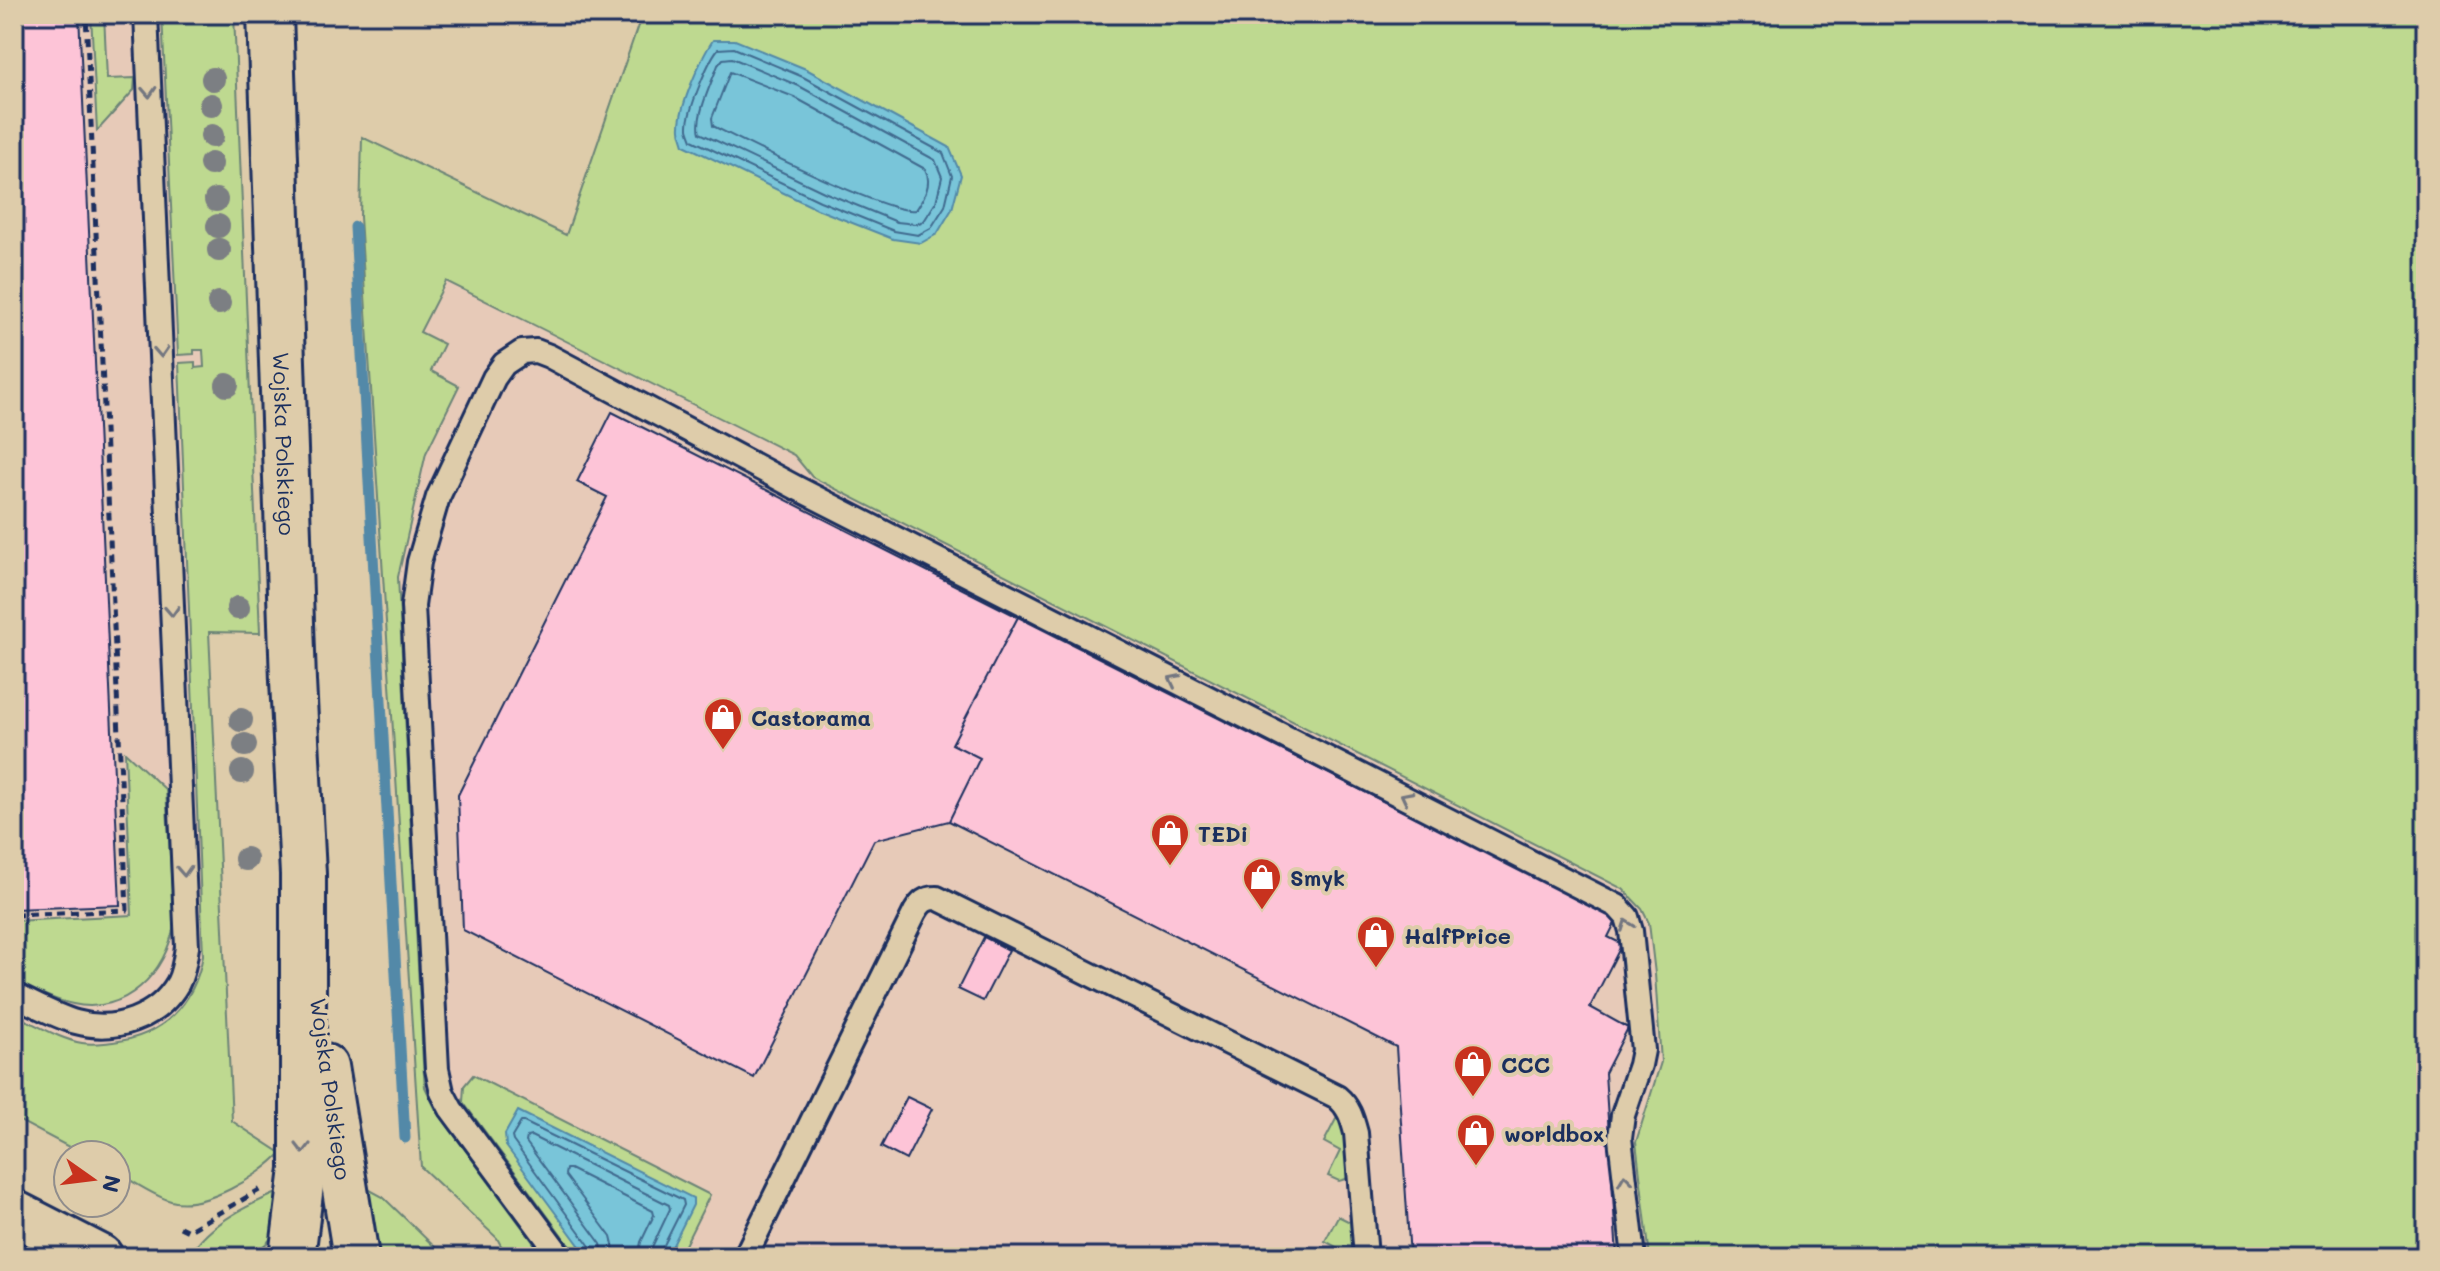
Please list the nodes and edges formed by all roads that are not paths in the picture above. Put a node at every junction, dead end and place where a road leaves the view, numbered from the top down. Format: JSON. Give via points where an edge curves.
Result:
{"nodes":[{"id":1,"x":146,"y":14,"type":"edge"},
{"id":2,"x":270,"y":14,"type":"edge"},
{"id":3,"x":303,"y":874,"type":"junction"},
{"id":4,"x":14,"y":995,"type":"edge"},
{"id":5,"x":14,"y":1213,"type":"edge"},
{"id":6,"x":100,"y":1257,"type":"edge"},
{"id":7,"x":292,"y":1257,"type":"edge"},
{"id":8,"x":356,"y":1257,"type":"edge"},
{"id":9,"x":561,"y":1257,"type":"edge"},
{"id":10,"x":745,"y":1257,"type":"edge"},
{"id":11,"x":1366,"y":1257,"type":"edge"},
{"id":12,"x":1634,"y":1257,"type":"edge"}],
"edges":[{"from":1,"to":4,"type":"lane","one_way":true,"via":[[186,956],[179,982],[167,998],[133,1021],[97,1026],[76,1022]]},
{"from":2,"to":3,"type":"street","name":"Wojska Polskiego"},
{"from":3,"to":7,"type":"street","name":"Wojska Polskiego","one_way":true,"via":[[303,1169]]},
{"from":3,"to":8,"type":"street","name":"Wojska Polskiego","via":[[326,1073]]},
{"from":5,"to":6,"type":"street"},
{"from":12,"to":9,"type":"lane","one_way":true,"via":[[1620,1138],[1640,1065],[1642,1033],[1631,931],[1617,906],[536,351],[522,352],[494,378],[434,510],[413,606],[442,1092]]},
{"from":10,"to":11,"type":"lane","via":[[915,912],[920,903],[937,898],[1345,1104],[1356,1133]]}]}
